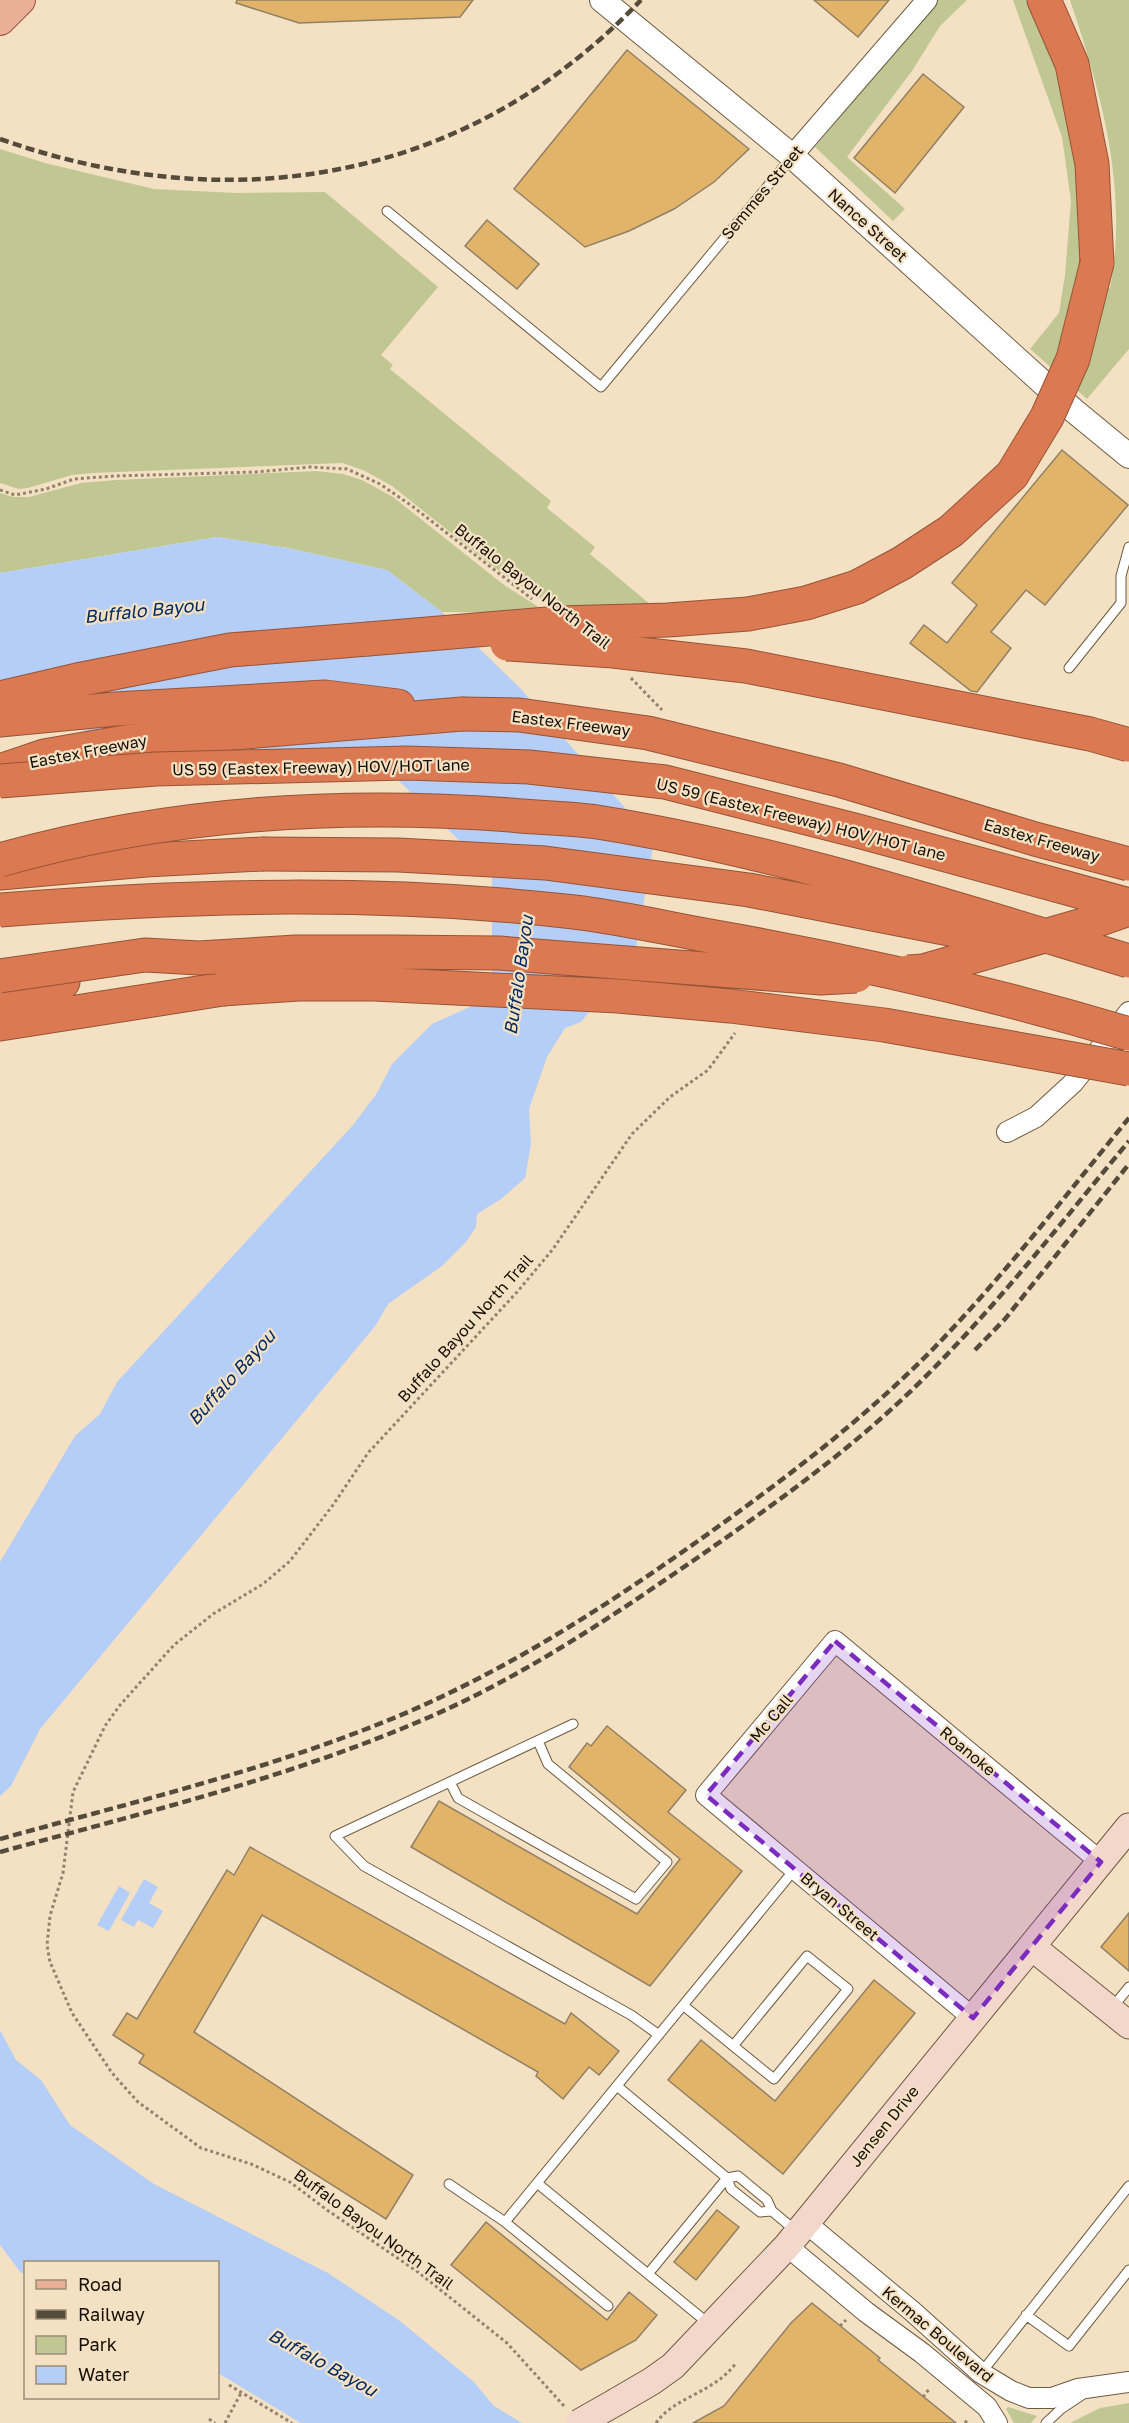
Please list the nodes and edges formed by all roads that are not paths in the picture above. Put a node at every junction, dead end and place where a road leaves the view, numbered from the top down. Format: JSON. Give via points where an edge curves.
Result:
{"nodes":[{"id":1,"x":20,"y":0,"type":"edge"},
{"id":2,"x":602,"y":0,"type":"edge"},
{"id":3,"x":927,"y":0,"type":"edge"},
{"id":4,"x":1044,"y":0,"type":"edge"},
{"id":5,"x":0,"y":20,"type":"edge"},
{"id":6,"x":792,"y":156,"type":"junction"},
{"id":7,"x":387,"y":211,"type":"dead end"},
{"id":8,"x":1129,"y":456,"type":"edge"},
{"id":9,"x":1129,"y":547,"type":"edge"},
{"id":10,"x":368,"y":639,"type":"junction"},
{"id":11,"x":1069,"y":668,"type":"dead end"},
{"id":12,"x":0,"y":698,"type":"edge"},
{"id":13,"x":462,"y":714,"type":"junction"},
{"id":14,"x":0,"y":720,"type":"edge"},
{"id":15,"x":1129,"y":745,"type":"edge"},
{"id":16,"x":0,"y":771,"type":"edge"},
{"id":17,"x":0,"y":781,"type":"edge"},
{"id":18,"x":0,"y":860,"type":"edge"},
{"id":19,"x":1129,"y":864,"type":"edge"},
{"id":20,"x":0,"y":873,"type":"edge"},
{"id":21,"x":1129,"y":907,"type":"edge"},
{"id":22,"x":0,"y":910,"type":"edge"},
{"id":23,"x":199,"y":958,"type":"junction"},
{"id":24,"x":1129,"y":963,"type":"edge"},
{"id":25,"x":0,"y":976,"type":"edge"},
{"id":26,"x":0,"y":993,"type":"edge"},
{"id":27,"x":1129,"y":1012,"type":"edge"},
{"id":28,"x":0,"y":1024,"type":"edge"},
{"id":29,"x":1129,"y":1034,"type":"edge"},
{"id":30,"x":1129,"y":1069,"type":"edge"},
{"id":31,"x":1007,"y":1132,"type":"dead end"},
{"id":32,"x":835,"y":1641,"type":"joint"},
{"id":33,"x":573,"y":1724,"type":"dead end"},
{"id":34,"x":538,"y":1741,"type":"junction"},
{"id":35,"x":450,"y":1782,"type":"junction"},
{"id":36,"x":706,"y":1795,"type":"joint"},
{"id":37,"x":1129,"y":1827,"type":"edge"},
{"id":38,"x":1101,"y":1862,"type":"junction"},
{"id":39,"x":795,"y":1869,"type":"junction"},
{"id":40,"x":1032,"y":1947,"type":"junction"},
{"id":41,"x":1129,"y":1987,"type":"edge"},
{"id":42,"x":684,"y":2006,"type":"junction"},
{"id":43,"x":973,"y":2018,"type":"junction"},
{"id":44,"x":1120,"y":2018,"type":"edge"},
{"id":45,"x":659,"y":2036,"type":"junction"},
{"id":46,"x":733,"y":2046,"type":"junction"},
{"id":47,"x":617,"y":2086,"type":"junction"},
{"id":48,"x":727,"y":2178,"type":"junction"},
{"id":49,"x":537,"y":2183,"type":"junction"},
{"id":50,"x":449,"y":2184,"type":"dead end"},
{"id":51,"x":1129,"y":2186,"type":"edge"},
{"id":52,"x":772,"y":2211,"type":"junction"},
{"id":53,"x":505,"y":2222,"type":"junction"},
{"id":54,"x":797,"y":2234,"type":"junction"},
{"id":55,"x":1129,"y":2270,"type":"edge"},
{"id":56,"x":648,"y":2274,"type":"junction"},
{"id":57,"x":608,"y":2307,"type":"dead end"},
{"id":58,"x":1026,"y":2315,"type":"junction"},
{"id":59,"x":712,"y":2327,"type":"junction"},
{"id":60,"x":981,"y":2373,"type":"junction"},
{"id":61,"x":1129,"y":2382,"type":"edge"},
{"id":62,"x":1087,"y":2389,"type":"junction"},
{"id":63,"x":572,"y":2415,"type":"edge"},
{"id":64,"x":997,"y":2423,"type":"edge"},
{"id":65,"x":1046,"y":2423,"type":"edge"}],
"edges":[{"from":1,"to":5,"type":"main road"},
{"from":2,"to":6,"type":"street","name":"Nance Street"},
{"from":3,"to":6,"type":"street","name":"Semmes Street"},
{"from":4,"to":10,"type":"highway","bridge":true,"via":[[1072,64],[1092,164],[1097,263],[1073,359],[1047,417],[1012,475],[951,531],[884,573],[806,603],[748,614],[559,623]]},
{"from":6,"to":7,"type":"lane","name":"Semmes Street","via":[[601,387]]},
{"from":6,"to":8,"type":"street","name":"Nance Street"},
{"from":9,"to":11,"type":"lane","via":[[1121,576],[1121,603]]},
{"from":10,"to":12,"type":"highway","via":[[230,650]]},
{"from":10,"to":15,"type":"highway","bridge":true,"via":[[613,651],[746,666]]},
{"from":13,"to":14,"type":"highway","via":[[325,697]]},
{"from":13,"to":16,"type":"highway","name":"Eastex Freeway","via":[[125,742],[44,756]]},
{"from":13,"to":19,"type":"highway","name":"Eastex Freeway","bridge":true,"via":[[519,715],[648,733],[839,780]]},
{"from":17,"to":21,"type":"highway","name":"US 59 (Eastex Freeway) HOV/HOT lane","bridge":true,"via":[[192,768],[407,764],[540,768],[666,782]]},
{"from":18,"to":24,"type":"highway","bridge":true,"via":[[38,849],[197,820],[303,811],[440,810],[595,822],[849,877]]},
{"from":20,"to":24,"type":"highway","bridge":true,"via":[[262,854],[398,855],[545,863],[749,890]]},
{"from":21,"to":23,"type":"highway","bridge":true,"via":[[1086,924],[923,971],[821,978],[499,953],[296,952]]},
{"from":22,"to":29,"type":"highway","bridge":true,"via":[[96,902],[292,896],[434,900],[576,912],[810,953],[1040,1008]]},
{"from":23,"to":25,"type":"highway","bridge":true,"via":[[145,955]]},
{"from":23,"to":26,"type":"highway","bridge":true},
{"from":27,"to":31,"type":"street","via":[[1073,1083],[1036,1118]]},
{"from":28,"to":30,"type":"highway","bridge":true,"via":[[223,989],[385,984],[730,1006],[884,1025]]},
{"from":32,"to":36,"type":"street","name":"Mc Call"},
{"from":32,"to":38,"type":"street","name":"Roanoke"},
{"from":33,"to":34,"type":"lane"},
{"from":34,"to":35,"type":"lane"},
{"from":34,"to":35,"type":"lane","via":[[548,1764],[667,1862],[636,1899],[458,1798]]},
{"from":35,"to":45,"type":"lane","via":[[336,1836],[364,1866],[631,2014]]},
{"from":36,"to":39,"type":"street","name":"Bryan Street"},
{"from":37,"to":38,"type":"main road","name":"Jensen Drive"},
{"from":38,"to":40,"type":"main road","name":"Jensen Drive"},
{"from":39,"to":42,"type":"lane"},
{"from":39,"to":43,"type":"street","name":"Bryan Street"},
{"from":40,"to":43,"type":"main road","name":"Jensen Drive"},
{"from":40,"to":44,"type":"main road"},
{"from":41,"to":44,"type":"lane"},
{"from":42,"to":45,"type":"lane"},
{"from":42,"to":46,"type":"lane"},
{"from":43,"to":54,"type":"main road","name":"Jensen Drive"},
{"from":45,"to":47,"type":"lane"},
{"from":46,"to":46,"type":"lane","via":[[774,2079],[848,1989],[807,1956]]},
{"from":47,"to":48,"type":"lane"},
{"from":47,"to":49,"type":"lane"},
{"from":48,"to":52,"type":"lane","via":[[731,2189],[760,2212]]},
{"from":48,"to":52,"type":"lane","via":[[738,2176],[767,2200]]},
{"from":48,"to":56,"type":"lane"},
{"from":49,"to":53,"type":"lane"},
{"from":49,"to":56,"type":"lane"},
{"from":50,"to":53,"type":"lane"},
{"from":51,"to":58,"type":"lane"},
{"from":52,"to":54,"type":"lane"},
{"from":53,"to":57,"type":"lane"},
{"from":54,"to":59,"type":"main road","name":"Jensen Drive"},
{"from":54,"to":60,"type":"street","name":"Kermac Boulevard","via":[[912,2311]]},
{"from":54,"to":64,"type":"street","name":"Kermac Boulevard","via":[[866,2312],[987,2408]]},
{"from":55,"to":58,"type":"lane","via":[[1069,2346]]},
{"from":56,"to":59,"type":"lane"},
{"from":58,"to":60,"type":"lane"},
{"from":59,"to":63,"type":"main road","name":"Jensen Drive","bridge":true,"via":[[652,2381],[616,2402]]},
{"from":60,"to":62,"type":"street","name":"Kermac Boulevard","via":[[1029,2398],[1056,2398]]},
{"from":61,"to":62,"type":"street","name":"Kermac Boulevard"},
{"from":62,"to":65,"type":"lane"}]}
